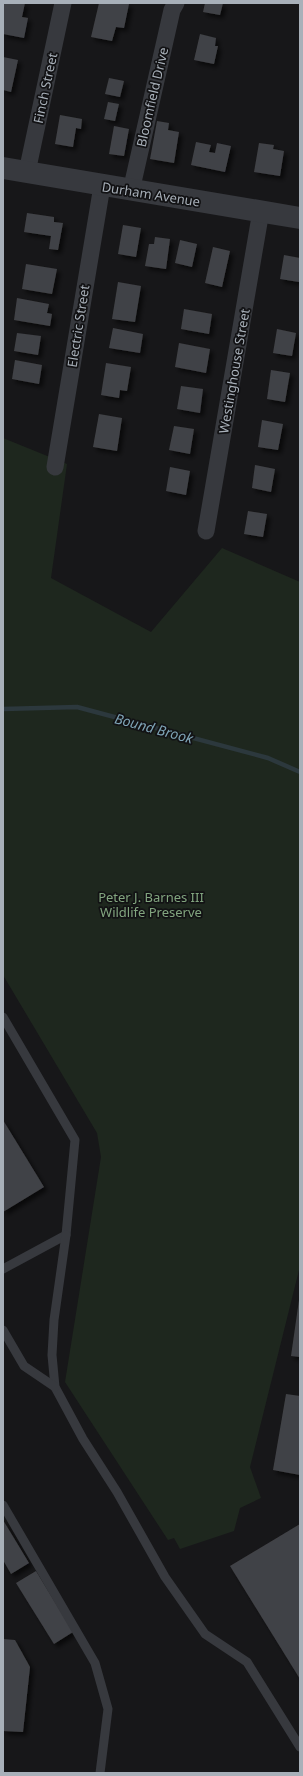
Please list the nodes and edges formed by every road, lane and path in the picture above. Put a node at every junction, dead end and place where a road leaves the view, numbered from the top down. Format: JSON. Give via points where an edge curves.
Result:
{"nodes":[{"id":1,"x":62,"y":3,"type":"edge"},
{"id":2,"x":176,"y":3,"type":"edge"},
{"id":3,"x":3,"y":168,"type":"edge"},
{"id":4,"x":27,"y":172,"type":"junction"},
{"id":5,"x":102,"y":186,"type":"junction"},
{"id":6,"x":131,"y":191,"type":"junction"},
{"id":7,"x":261,"y":211,"type":"junction"},
{"id":8,"x":300,"y":218,"type":"edge"},
{"id":9,"x":55,"y":467,"type":"dead end"},
{"id":10,"x":206,"y":531,"type":"dead end"},
{"id":11,"x":3,"y":1017,"type":"edge"},
{"id":12,"x":66,"y":1235,"type":"junction"},
{"id":13,"x":3,"y":1269,"type":"edge"},
{"id":14,"x":3,"y":1330,"type":"edge"},
{"id":15,"x":55,"y":1387,"type":"junction"},
{"id":16,"x":3,"y":1505,"type":"edge"},
{"id":17,"x":300,"y":1747,"type":"edge"},
{"id":18,"x":100,"y":1773,"type":"edge"}],
"edges":[{"from":1,"to":4,"type":"street","name":"Finch Street"},
{"from":2,"to":6,"type":"street","name":"Bloomfield Drive","via":[[170,18]]},
{"from":3,"to":4,"type":"street","name":"Durham Avenue"},
{"from":4,"to":5,"type":"street","name":"Durham Avenue"},
{"from":5,"to":6,"type":"street","name":"Durham Avenue"},
{"from":5,"to":9,"type":"street","name":"Electric Street"},
{"from":6,"to":7,"type":"street","name":"Durham Avenue"},
{"from":7,"to":8,"type":"street","name":"Durham Avenue"},
{"from":7,"to":10,"type":"street","name":"Westinghouse Street"},
{"from":11,"to":12,"type":"lane","via":[[75,1140]]},
{"from":12,"to":13,"type":"lane"},
{"from":12,"to":15,"type":"lane","via":[[54,1320],[52,1355]]},
{"from":14,"to":15,"type":"lane","via":[[24,1366]]},
{"from":15,"to":17,"type":"lane","via":[[165,1577],[205,1634],[247,1662]]},
{"from":16,"to":18,"type":"lane","via":[[95,1663],[108,1709]]}]}
